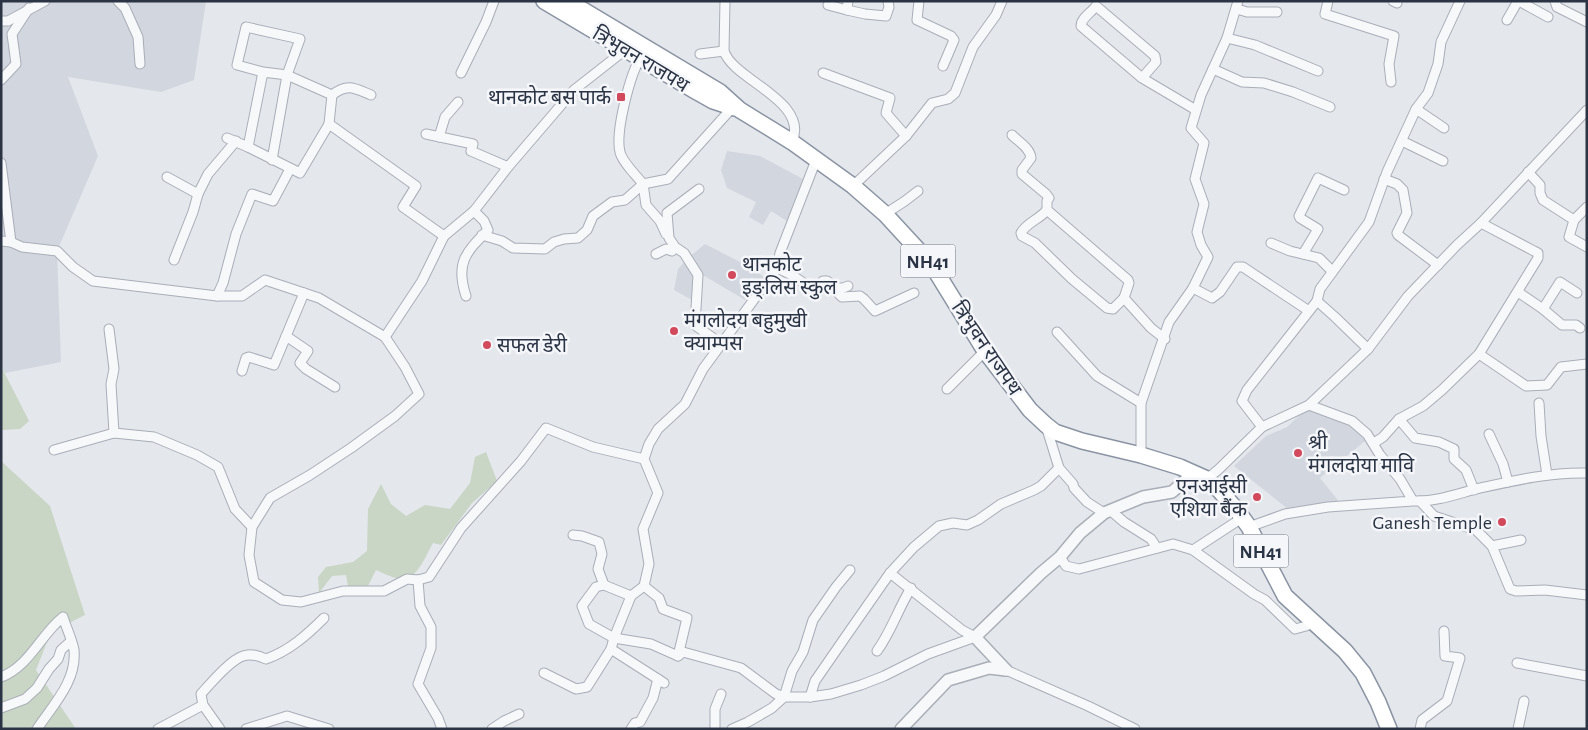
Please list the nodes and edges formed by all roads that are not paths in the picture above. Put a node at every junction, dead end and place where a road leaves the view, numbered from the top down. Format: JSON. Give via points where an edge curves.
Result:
{"nodes":[{"id":1,"x":45,"y":1,"type":"edge"},
{"id":2,"x":118,"y":1,"type":"edge"},
{"id":3,"x":494,"y":1,"type":"edge"},
{"id":4,"x":544,"y":1,"type":"edge"},
{"id":5,"x":568,"y":1,"type":"edge"},
{"id":6,"x":725,"y":1,"type":"edge"},
{"id":7,"x":888,"y":1,"type":"edge"},
{"id":8,"x":920,"y":1,"type":"edge"},
{"id":9,"x":1002,"y":1,"type":"edge"},
{"id":10,"x":1328,"y":1,"type":"edge"},
{"id":11,"x":1460,"y":1,"type":"edge"},
{"id":12,"x":1518,"y":1,"type":"edge"},
{"id":13,"x":1555,"y":1,"type":"edge"},
{"id":14,"x":1099,"y":4,"type":"edge"},
{"id":15,"x":828,"y":5,"type":"dead end"},
{"id":16,"x":848,"y":5,"type":"edge"},
{"id":17,"x":1238,"y":5,"type":"edge"},
{"id":18,"x":29,"y":8,"type":"junction"},
{"id":19,"x":1277,"y":12,"type":"dead end"},
{"id":20,"x":1548,"y":17,"type":"dead end"},
{"id":21,"x":1507,"y":20,"type":"dead end"},
{"id":22,"x":1,"y":21,"type":"edge"},
{"id":23,"x":1587,"y":22,"type":"edge"},
{"id":24,"x":1227,"y":38,"type":"junction"},
{"id":25,"x":626,"y":50,"type":"junction"},
{"id":26,"x":724,"y":51,"type":"junction"},
{"id":27,"x":643,"y":54,"type":"junction"},
{"id":28,"x":700,"y":54,"type":"dead end"},
{"id":29,"x":140,"y":64,"type":"dead end"},
{"id":30,"x":942,"y":66,"type":"dead end"},
{"id":31,"x":1213,"y":69,"type":"junction"},
{"id":32,"x":1318,"y":71,"type":"dead end"},
{"id":33,"x":264,"y":72,"type":"junction"},
{"id":34,"x":461,"y":72,"type":"dead end"},
{"id":35,"x":824,"y":73,"type":"dead end"},
{"id":36,"x":286,"y":75,"type":"junction"},
{"id":37,"x":1142,"y":78,"type":"junction"},
{"id":38,"x":1,"y":80,"type":"edge"},
{"id":39,"x":1391,"y":82,"type":"dead end"},
{"id":40,"x":332,"y":95,"type":"junction"},
{"id":41,"x":371,"y":95,"type":"dead end"},
{"id":42,"x":458,"y":102,"type":"dead end"},
{"id":43,"x":1330,"y":107,"type":"dead end"},
{"id":44,"x":736,"y":109,"type":"junction"},
{"id":45,"x":1416,"y":109,"type":"junction"},
{"id":46,"x":1196,"y":110,"type":"junction"},
{"id":47,"x":1587,"y":110,"type":"edge"},
{"id":48,"x":329,"y":124,"type":"junction"},
{"id":49,"x":1444,"y":128,"type":"dead end"},
{"id":50,"x":426,"y":134,"type":"dead end"},
{"id":51,"x":1012,"y":135,"type":"dead end"},
{"id":52,"x":906,"y":136,"type":"junction"},
{"id":53,"x":439,"y":137,"type":"junction"},
{"id":54,"x":1402,"y":141,"type":"junction"},
{"id":55,"x":792,"y":142,"type":"junction"},
{"id":56,"x":248,"y":147,"type":"junction"},
{"id":57,"x":272,"y":160,"type":"junction"},
{"id":58,"x":816,"y":160,"type":"junction"},
{"id":59,"x":1443,"y":161,"type":"dead end"},
{"id":60,"x":1,"y":163,"type":"edge"},
{"id":61,"x":508,"y":167,"type":"junction"},
{"id":62,"x":290,"y":169,"type":"junction"},
{"id":63,"x":1528,"y":172,"type":"junction"},
{"id":64,"x":167,"y":177,"type":"dead end"},
{"id":65,"x":1384,"y":179,"type":"junction"},
{"id":66,"x":643,"y":184,"type":"junction"},
{"id":67,"x":853,"y":186,"type":"junction"},
{"id":68,"x":699,"y":189,"type":"dead end"},
{"id":69,"x":1344,"y":190,"type":"dead end"},
{"id":70,"x":918,"y":191,"type":"dead end"},
{"id":71,"x":198,"y":194,"type":"junction"},
{"id":72,"x":1587,"y":207,"type":"edge"},
{"id":73,"x":1047,"y":210,"type":"junction"},
{"id":74,"x":474,"y":211,"type":"junction"},
{"id":75,"x":885,"y":214,"type":"junction"},
{"id":76,"x":1574,"y":220,"type":"junction"},
{"id":77,"x":1481,"y":223,"type":"junction"},
{"id":78,"x":482,"y":235,"type":"junction"},
{"id":79,"x":444,"y":236,"type":"junction"},
{"id":80,"x":669,"y":238,"type":"junction"},
{"id":81,"x":6,"y":241,"type":"edge"},
{"id":82,"x":1271,"y":243,"type":"dead end"},
{"id":83,"x":675,"y":247,"type":"junction"},
{"id":84,"x":1587,"y":247,"type":"edge"},
{"id":85,"x":656,"y":254,"type":"dead end"},
{"id":86,"x":1303,"y":254,"type":"junction"},
{"id":87,"x":174,"y":260,"type":"dead end"},
{"id":88,"x":1438,"y":265,"type":"junction"},
{"id":89,"x":776,"y":268,"type":"junction"},
{"id":90,"x":1332,"y":271,"type":"junction"},
{"id":91,"x":848,"y":286,"type":"dead end"},
{"id":92,"x":837,"y":288,"type":"junction"},
{"id":93,"x":1193,"y":288,"type":"junction"},
{"id":94,"x":1518,"y":292,"type":"junction"},
{"id":95,"x":304,"y":293,"type":"junction"},
{"id":96,"x":914,"y":293,"type":"dead end"},
{"id":97,"x":1577,"y":293,"type":"dead end"},
{"id":98,"x":217,"y":296,"type":"junction"},
{"id":99,"x":466,"y":296,"type":"dead end"},
{"id":100,"x":1124,"y":298,"type":"junction"},
{"id":101,"x":1317,"y":301,"type":"junction"},
{"id":102,"x":1544,"y":309,"type":"junction"},
{"id":103,"x":1308,"y":311,"type":"junction"},
{"id":104,"x":1580,"y":328,"type":"dead end"},
{"id":105,"x":109,"y":329,"type":"dead end"},
{"id":106,"x":1057,"y":332,"type":"dead end"},
{"id":107,"x":286,"y":336,"type":"junction"},
{"id":108,"x":386,"y":337,"type":"junction"},
{"id":109,"x":1164,"y":339,"type":"junction"},
{"id":110,"x":721,"y":344,"type":"junction"},
{"id":111,"x":1368,"y":349,"type":"junction"},
{"id":112,"x":985,"y":351,"type":"junction"},
{"id":113,"x":1479,"y":354,"type":"junction"},
{"id":114,"x":1587,"y":364,"type":"edge"},
{"id":115,"x":242,"y":371,"type":"dead end"},
{"id":116,"x":335,"y":387,"type":"dead end"},
{"id":117,"x":947,"y":389,"type":"dead end"},
{"id":118,"x":1140,"y":403,"type":"junction"},
{"id":119,"x":1540,"y":403,"type":"dead end"},
{"id":120,"x":1308,"y":405,"type":"junction"},
{"id":121,"x":1399,"y":419,"type":"junction"},
{"id":122,"x":1046,"y":426,"type":"junction"},
{"id":123,"x":1262,"y":428,"type":"junction"},
{"id":124,"x":114,"y":433,"type":"junction"},
{"id":125,"x":1489,"y":434,"type":"dead end"},
{"id":126,"x":1374,"y":443,"type":"junction"},
{"id":127,"x":54,"y":450,"type":"dead end"},
{"id":128,"x":1141,"y":455,"type":"junction"},
{"id":129,"x":644,"y":459,"type":"junction"},
{"id":130,"x":1059,"y":468,"type":"junction"},
{"id":131,"x":1587,"y":473,"type":"edge"},
{"id":132,"x":1547,"y":475,"type":"junction"},
{"id":133,"x":1207,"y":479,"type":"junction"},
{"id":134,"x":1508,"y":482,"type":"junction"},
{"id":135,"x":1474,"y":490,"type":"junction"},
{"id":136,"x":1416,"y":501,"type":"junction"},
{"id":137,"x":1107,"y":511,"type":"junction"},
{"id":138,"x":1246,"y":523,"type":"junction"},
{"id":139,"x":252,"y":527,"type":"junction"},
{"id":140,"x":573,"y":535,"type":"dead end"},
{"id":141,"x":1521,"y":540,"type":"dead end"},
{"id":142,"x":1492,"y":546,"type":"junction"},
{"id":143,"x":1157,"y":548,"type":"junction"},
{"id":144,"x":1192,"y":550,"type":"junction"},
{"id":145,"x":1060,"y":557,"type":"junction"},
{"id":146,"x":850,"y":570,"type":"dead end"},
{"id":147,"x":890,"y":573,"type":"junction"},
{"id":148,"x":418,"y":580,"type":"junction"},
{"id":149,"x":604,"y":585,"type":"junction"},
{"id":150,"x":644,"y":586,"type":"junction"},
{"id":151,"x":911,"y":588,"type":"junction"},
{"id":152,"x":1587,"y":595,"type":"edge"},
{"id":153,"x":631,"y":596,"type":"junction"},
{"id":154,"x":324,"y":618,"type":"dead end"},
{"id":155,"x":1314,"y":622,"type":"junction"},
{"id":156,"x":1444,"y":631,"type":"dead end"},
{"id":157,"x":975,"y":637,"type":"junction"},
{"id":158,"x":614,"y":638,"type":"junction"},
{"id":159,"x":71,"y":640,"type":"junction"},
{"id":160,"x":611,"y":649,"type":"junction"},
{"id":161,"x":877,"y":651,"type":"dead end"},
{"id":162,"x":678,"y":656,"type":"junction"},
{"id":163,"x":1517,"y":663,"type":"dead end"},
{"id":164,"x":1006,"y":670,"type":"junction"},
{"id":165,"x":544,"y":673,"type":"dead end"},
{"id":166,"x":1587,"y":676,"type":"edge"},
{"id":167,"x":1,"y":677,"type":"edge"},
{"id":168,"x":721,"y":694,"type":"dead end"},
{"id":169,"x":784,"y":697,"type":"junction"},
{"id":170,"x":810,"y":697,"type":"junction"},
{"id":171,"x":1524,"y":701,"type":"dead end"},
{"id":172,"x":203,"y":705,"type":"junction"},
{"id":173,"x":1,"y":708,"type":"edge"},
{"id":174,"x":519,"y":714,"type":"dead end"},
{"id":175,"x":37,"y":729,"type":"edge"},
{"id":176,"x":158,"y":729,"type":"edge"},
{"id":177,"x":220,"y":729,"type":"edge"},
{"id":178,"x":246,"y":729,"type":"edge"},
{"id":179,"x":329,"y":729,"type":"edge"},
{"id":180,"x":442,"y":729,"type":"edge"},
{"id":181,"x":492,"y":729,"type":"edge"},
{"id":182,"x":631,"y":729,"type":"edge"},
{"id":183,"x":715,"y":729,"type":"edge"},
{"id":184,"x":732,"y":729,"type":"edge"},
{"id":185,"x":901,"y":729,"type":"edge"},
{"id":186,"x":1135,"y":729,"type":"edge"},
{"id":187,"x":1389,"y":729,"type":"edge"},
{"id":188,"x":1420,"y":729,"type":"edge"},
{"id":189,"x":1518,"y":729,"type":"edge"}],
"edges":[{"from":1,"to":18,"type":"street"},
{"from":2,"to":29,"type":"street","via":[[125,8],[138,37]]},
{"from":3,"to":34,"type":"street"},
{"from":4,"to":25,"type":"highway","name":"त्रिभुवन राजपथ","number":"NH41"},
{"from":5,"to":27,"type":"highway","name":"त्रिभुवन राजपथ","number":"NH41"},
{"from":6,"to":26,"type":"street"},
{"from":7,"to":16,"type":"street","via":[[886,16],[865,14]]},
{"from":8,"to":30,"type":"street","via":[[917,20],[954,40]]},
{"from":9,"to":52,"type":"street","via":[[996,15],[973,46],[955,94],[932,103]]},
{"from":10,"to":39,"type":"street","via":[[1325,14],[1394,36],[1389,64]]},
{"from":11,"to":45,"type":"street","via":[[1441,42],[1438,64],[1428,93]]},
{"from":12,"to":20,"type":"street"},
{"from":12,"to":21,"type":"street"},
{"from":13,"to":23,"type":"street","via":[[1557,6]]},
{"from":14,"to":37,"type":"street","via":[[1155,56],[1156,62]]},
{"from":14,"to":37,"type":"street","via":[[1081,26]]},
{"from":15,"to":16,"type":"street"},
{"from":17,"to":19,"type":"street","via":[[1246,12]]},
{"from":17,"to":24,"type":"street"},
{"from":18,"to":22,"type":"street"},
{"from":18,"to":38,"type":"street","via":[[12,34],[16,64]]},
{"from":24,"to":31,"type":"street"},
{"from":24,"to":32,"type":"street","via":[[1255,45]]},
{"from":25,"to":27,"type":"highway","name":"त्रिभुवन राजपथ","number":"NH41"},
{"from":25,"to":61,"type":"street","via":[[574,90]]},
{"from":26,"to":28,"type":"street"},
{"from":26,"to":55,"type":"street","via":[[730,62],[779,100],[790,114],[796,134]]},
{"from":27,"to":44,"type":"highway","name":"त्रिभुवन राजपथ","number":"NH41","via":[[720,92]]},
{"from":27,"to":66,"type":"street","via":[[632,74],[620,137],[620,154]]},
{"from":31,"to":43,"type":"street","via":[[1242,82],[1264,83]]},
{"from":31,"to":46,"type":"street"},
{"from":33,"to":36,"type":"street"},
{"from":33,"to":36,"type":"street","via":[[237,65],[246,26],[300,39]]},
{"from":33,"to":56,"type":"street"},
{"from":35,"to":52,"type":"street","via":[[890,98],[886,113]]},
{"from":36,"to":40,"type":"street"},
{"from":36,"to":57,"type":"street"},
{"from":37,"to":46,"type":"street"},
{"from":40,"to":41,"type":"street","via":[[350,86]]},
{"from":40,"to":48,"type":"street"},
{"from":42,"to":53,"type":"street","via":[[445,117]]},
{"from":44,"to":55,"type":"highway","name":"त्रिभुवन राजपथ","number":"NH41"},
{"from":44,"to":66,"type":"street","via":[[668,179]]},
{"from":45,"to":49,"type":"street"},
{"from":45,"to":54,"type":"street"},
{"from":46,"to":93,"type":"street","via":[[1191,128],[1204,143],[1195,179],[1204,204],[1197,232],[1208,257]]},
{"from":47,"to":63,"type":"street"},
{"from":48,"to":62,"type":"street","via":[[300,174]]},
{"from":48,"to":79,"type":"street","via":[[416,186],[403,207]]},
{"from":50,"to":53,"type":"street"},
{"from":51,"to":73,"type":"street","via":[[1030,154],[1022,174],[1049,198]]},
{"from":52,"to":67,"type":"street"},
{"from":53,"to":61,"type":"street","via":[[472,144],[471,151]]},
{"from":54,"to":59,"type":"street"},
{"from":54,"to":65,"type":"street"},
{"from":55,"to":58,"type":"highway","name":"त्रिभुवन राजपथ","number":"NH41"},
{"from":56,"to":57,"type":"street"},
{"from":56,"to":71,"type":"street","via":[[231,140]]},
{"from":57,"to":62,"type":"street"},
{"from":58,"to":67,"type":"highway","name":"त्रिभुवन राजपथ","number":"NH41"},
{"from":58,"to":89,"type":"street"},
{"from":60,"to":81,"type":"street"},
{"from":61,"to":74,"type":"street"},
{"from":62,"to":98,"type":"street","via":[[273,201],[252,194]]},
{"from":63,"to":76,"type":"street","via":[[1540,185],[1543,200]]},
{"from":63,"to":77,"type":"street"},
{"from":64,"to":71,"type":"street"},
{"from":65,"to":88,"type":"street","via":[[1403,190],[1407,213],[1398,235]]},
{"from":65,"to":90,"type":"street","via":[[1369,222]]},
{"from":66,"to":78,"type":"street","via":[[625,200],[612,202],[593,216],[587,230],[578,238],[554,242],[545,249],[513,248]]},
{"from":66,"to":80,"type":"street","via":[[646,205]]},
{"from":67,"to":75,"type":"highway","name":"त्रिभुवन राजपथ","number":"NH41"},
{"from":68,"to":80,"type":"street","via":[[667,212]]},
{"from":69,"to":86,"type":"street","via":[[1318,178],[1299,216],[1318,229]]},
{"from":70,"to":75,"type":"street"},
{"from":71,"to":87,"type":"street"},
{"from":72,"to":76,"type":"street"},
{"from":73,"to":100,"type":"street","via":[[1128,280]]},
{"from":73,"to":100,"type":"street","via":[[1023,229],[1022,236],[1035,243],[1106,308],[1113,309]]},
{"from":74,"to":78,"type":"street","via":[[488,230]]},
{"from":74,"to":79,"type":"street"},
{"from":75,"to":112,"type":"highway","name":"त्रिभुवन राजपथ","number":"NH41","via":[[932,265]]},
{"from":76,"to":84,"type":"street","via":[[1569,237]]},
{"from":77,"to":88,"type":"street"},
{"from":77,"to":94,"type":"street","via":[[1538,253]]},
{"from":78,"to":99,"type":"street","via":[[469,248],[460,270]]},
{"from":79,"to":108,"type":"street","via":[[422,280]]},
{"from":80,"to":83,"type":"street"},
{"from":81,"to":98,"type":"street","via":[[22,247],[57,251],[93,281]]},
{"from":82,"to":86,"type":"street"},
{"from":83,"to":85,"type":"street","via":[[672,251],[666,249]]},
{"from":83,"to":110,"type":"street","via":[[684,253],[698,275],[695,325]]},
{"from":86,"to":90,"type":"street","via":[[1319,258]]},
{"from":88,"to":111,"type":"street","via":[[1408,296]]},
{"from":89,"to":92,"type":"street","via":[[814,291],[818,291],[823,281]]},
{"from":89,"to":110,"type":"street"},
{"from":90,"to":101,"type":"street","via":[[1320,289]]},
{"from":91,"to":92,"type":"street"},
{"from":92,"to":96,"type":"street","via":[[842,297],[860,296],[875,311]]},
{"from":93,"to":103,"type":"street","via":[[1212,298],[1237,267],[1243,267]]},
{"from":93,"to":109,"type":"street","via":[[1169,322]]},
{"from":94,"to":102,"type":"street"},
{"from":94,"to":113,"type":"street"},
{"from":95,"to":98,"type":"street","via":[[265,280],[242,296]]},
{"from":95,"to":107,"type":"street"},
{"from":95,"to":108,"type":"street","via":[[319,298]]},
{"from":97,"to":102,"type":"street","via":[[1560,282]]},
{"from":100,"to":109,"type":"street"},
{"from":101,"to":103,"type":"street"},
{"from":101,"to":111,"type":"street"},
{"from":102,"to":104,"type":"street","via":[[1562,325]]},
{"from":103,"to":123,"type":"street","via":[[1247,390],[1242,402]]},
{"from":105,"to":124,"type":"street","via":[[114,369],[111,384]]},
{"from":106,"to":118,"type":"street","via":[[1097,376]]},
{"from":107,"to":115,"type":"street","via":[[274,365],[249,357]]},
{"from":107,"to":116,"type":"street","via":[[308,351],[300,363]]},
{"from":108,"to":139,"type":"street","via":[[419,394],[351,448],[270,498]]},
{"from":109,"to":118,"type":"street"},
{"from":110,"to":129,"type":"street","via":[[703,369],[685,404],[658,429]]},
{"from":111,"to":120,"type":"street"},
{"from":112,"to":117,"type":"street"},
{"from":112,"to":122,"type":"highway","name":"त्रिभुवन राजपथ","number":"NH41"},
{"from":113,"to":114,"type":"street","via":[[1526,386],[1548,385],[1561,368]]},
{"from":113,"to":121,"type":"street","via":[[1423,406]]},
{"from":118,"to":128,"type":"street"},
{"from":119,"to":132,"type":"street"},
{"from":120,"to":123,"type":"street"},
{"from":120,"to":126,"type":"street","via":[[1352,421]]},
{"from":121,"to":126,"type":"street"},
{"from":121,"to":135,"type":"street","via":[[1415,438],[1439,442],[1454,449],[1454,459],[1466,470]]},
{"from":122,"to":128,"type":"highway","name":"त्रिभुवन राजपथ","number":"NH41","via":[[1082,441]]},
{"from":122,"to":130,"type":"street"},
{"from":123,"to":133,"type":"street"},
{"from":124,"to":127,"type":"street"},
{"from":124,"to":139,"type":"street","via":[[154,437],[218,467],[235,509]]},
{"from":125,"to":134,"type":"street"},
{"from":126,"to":136,"type":"street"},
{"from":128,"to":133,"type":"highway","number":"NH41"},
{"from":129,"to":148,"type":"street","via":[[593,447],[546,428],[461,528],[429,577]]},
{"from":129,"to":150,"type":"street","via":[[658,493],[643,529],[649,564]]},
{"from":130,"to":137,"type":"street","via":[[1087,502]]},
{"from":130,"to":147,"type":"street","via":[[1042,486],[1001,504],[978,520],[967,525],[939,526]]},
{"from":131,"to":132,"type":"street"},
{"from":132,"to":134,"type":"street"},
{"from":133,"to":137,"type":"street","via":[[1189,477],[1172,492],[1143,497]]},
{"from":133,"to":138,"type":"highway","number":"NH41"},
{"from":134,"to":135,"type":"street"},
{"from":135,"to":136,"type":"street"},
{"from":136,"to":138,"type":"street","via":[[1333,506]]},
{"from":136,"to":142,"type":"street","via":[[1434,516],[1476,530]]},
{"from":137,"to":143,"type":"street","via":[[1151,539]]},
{"from":137,"to":145,"type":"street","via":[[1080,533]]},
{"from":138,"to":144,"type":"street"},
{"from":138,"to":155,"type":"highway","number":"NH41","via":[[1285,596]]},
{"from":139,"to":148,"type":"street","via":[[249,555],[254,582],[282,600],[301,602],[343,591],[384,591],[408,579]]},
{"from":140,"to":149,"type":"street","via":[[599,542],[602,554],[598,569]]},
{"from":141,"to":142,"type":"street"},
{"from":142,"to":152,"type":"street","via":[[1510,589]]},
{"from":143,"to":144,"type":"street","via":[[1172,544]]},
{"from":143,"to":145,"type":"street","via":[[1079,569],[1066,566]]},
{"from":144,"to":155,"type":"street","via":[[1265,600],[1295,629]]},
{"from":145,"to":157,"type":"street"},
{"from":146,"to":169,"type":"street","via":[[813,620]]},
{"from":147,"to":151,"type":"street"},
{"from":147,"to":170,"type":"street","via":[[815,681]]},
{"from":148,"to":180,"type":"street","via":[[420,606],[431,627],[431,648],[418,684]]},
{"from":149,"to":153,"type":"street"},
{"from":149,"to":158,"type":"street","via":[[596,587],[582,606],[589,624]]},
{"from":150,"to":153,"type":"street"},
{"from":150,"to":162,"type":"street","via":[[659,598],[663,609],[687,618]]},
{"from":151,"to":157,"type":"street"},
{"from":151,"to":161,"type":"street"},
{"from":153,"to":158,"type":"street"},
{"from":154,"to":172,"type":"street","via":[[280,654],[266,660],[257,655],[242,656],[201,694]]},
{"from":155,"to":187,"type":"highway","number":"NH41","via":[[1363,673]]},
{"from":156,"to":188,"type":"street","via":[[1445,656],[1460,658],[1447,701],[1422,720]]},
{"from":157,"to":164,"type":"street"},
{"from":157,"to":170,"type":"street","via":[[928,654],[860,686]]},
{"from":158,"to":160,"type":"street"},
{"from":158,"to":162,"type":"street","via":[[650,644]]},
{"from":159,"to":167,"type":"street","via":[[63,617],[24,661]]},
{"from":159,"to":173,"type":"street","via":[[37,688],[25,699]]},
{"from":159,"to":175,"type":"street","via":[[74,664],[64,691]]},
{"from":160,"to":165,"type":"street","via":[[588,687],[576,689]]},
{"from":160,"to":182,"type":"street","via":[[661,681],[640,722]]},
{"from":162,"to":169,"type":"street","via":[[683,652],[741,668]]},
{"from":163,"to":166,"type":"street"},
{"from":164,"to":185,"type":"street","via":[[989,668],[948,680]]},
{"from":164,"to":186,"type":"street"},
{"from":168,"to":183,"type":"street"},
{"from":169,"to":170,"type":"street"},
{"from":169,"to":184,"type":"street","via":[[772,708]]},
{"from":171,"to":189,"type":"street"},
{"from":172,"to":176,"type":"street"},
{"from":172,"to":177,"type":"street"},
{"from":174,"to":181,"type":"street"},
{"from":178,"to":179,"type":"street","via":[[287,716]]}]}
